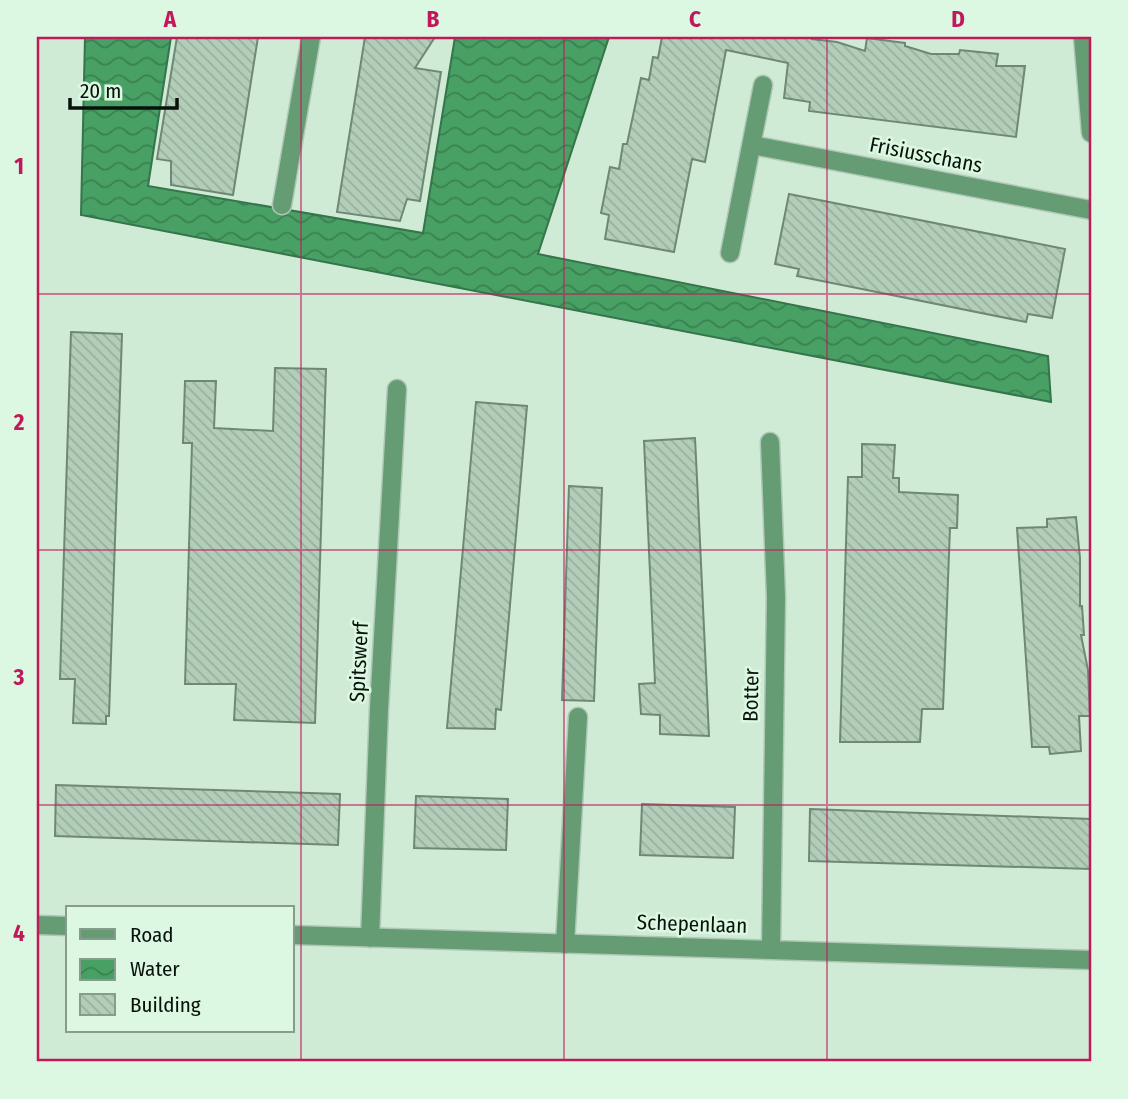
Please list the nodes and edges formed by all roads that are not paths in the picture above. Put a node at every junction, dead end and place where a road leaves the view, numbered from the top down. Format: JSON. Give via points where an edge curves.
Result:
{"nodes":[{"id":1,"x":311,"y":37,"type":"edge"},
{"id":2,"x":1083,"y":37,"type":"edge"},
{"id":3,"x":763,"y":85,"type":"dead end"},
{"id":4,"x":1091,"y":133,"type":"edge"},
{"id":5,"x":752,"y":145,"type":"junction"},
{"id":6,"x":282,"y":205,"type":"dead end"},
{"id":7,"x":1091,"y":210,"type":"edge"},
{"id":8,"x":730,"y":253,"type":"dead end"},
{"id":9,"x":397,"y":389,"type":"dead end"},
{"id":10,"x":770,"y":442,"type":"dead end"},
{"id":11,"x":578,"y":717,"type":"dead end"},
{"id":12,"x":37,"y":925,"type":"edge"},
{"id":13,"x":66,"y":926,"type":"edge"},
{"id":14,"x":294,"y":935,"type":"edge"},
{"id":15,"x":370,"y":938,"type":"junction"},
{"id":16,"x":565,"y":944,"type":"junction"},
{"id":17,"x":771,"y":949,"type":"junction"},
{"id":18,"x":1091,"y":960,"type":"edge"}],
"edges":[{"from":1,"to":6,"type":"street"},
{"from":2,"to":4,"type":"street"},
{"from":3,"to":5,"type":"street"},
{"from":5,"to":7,"type":"street","name":"Frisiusschans"},
{"from":5,"to":8,"type":"street"},
{"from":9,"to":15,"type":"street","name":"Spitswerf"},
{"from":10,"to":17,"type":"street","name":"Botter","via":[[776,597]]},
{"from":11,"to":16,"type":"street"},
{"from":12,"to":13,"type":"street"},
{"from":14,"to":15,"type":"street","name":"Schepenlaan"},
{"from":15,"to":16,"type":"street","name":"Schepenlaan"},
{"from":16,"to":17,"type":"street","name":"Schepenlaan"},
{"from":17,"to":18,"type":"street","name":"Schepenlaan"}]}
